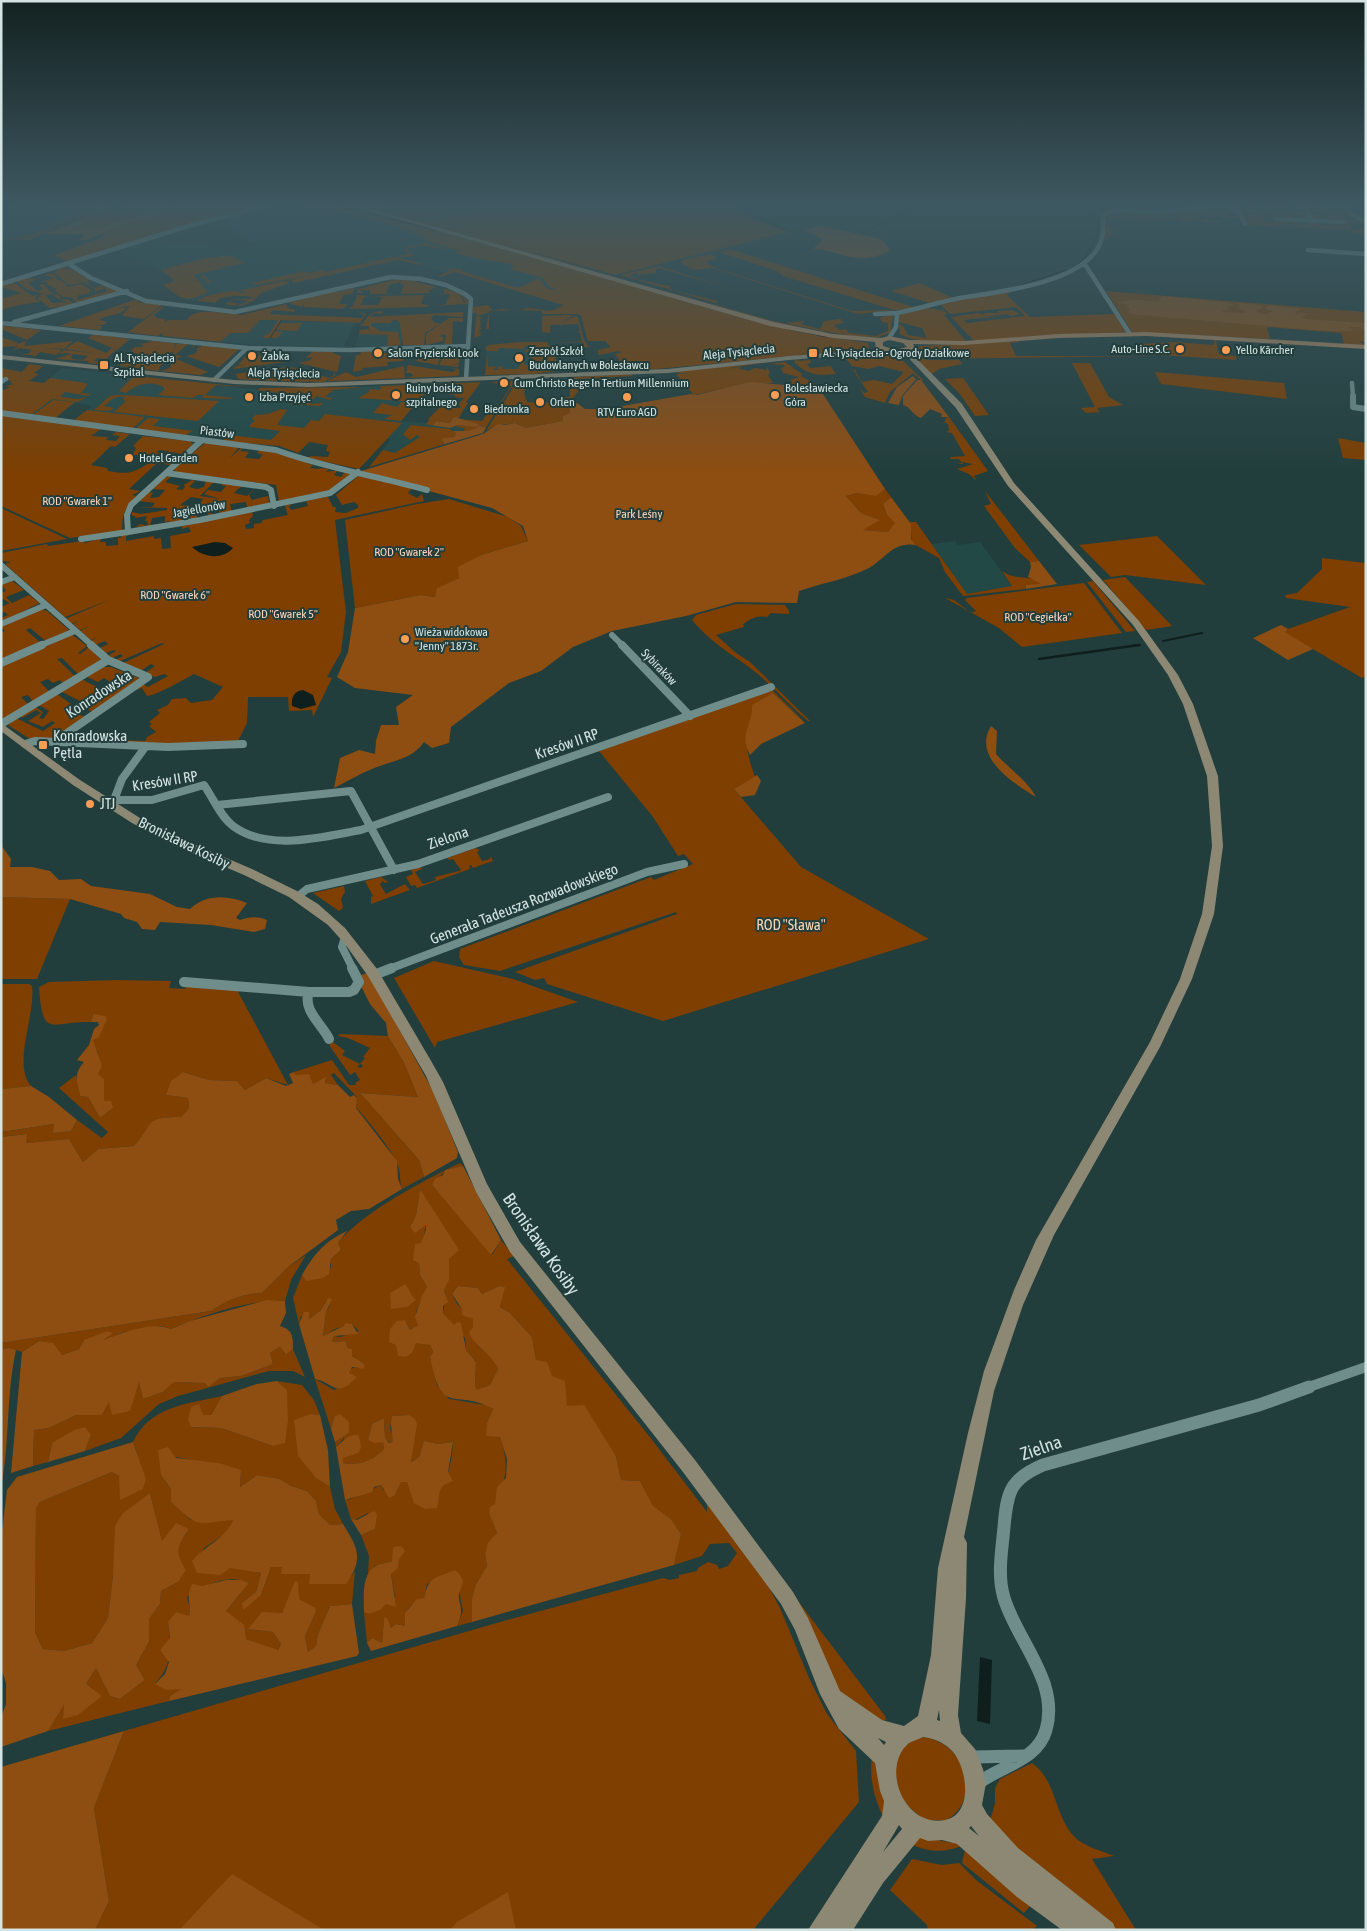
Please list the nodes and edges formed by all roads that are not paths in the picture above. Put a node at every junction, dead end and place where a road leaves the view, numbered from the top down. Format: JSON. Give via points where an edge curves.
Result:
{"nodes":[{"id":1,"x":116,"y":295,"type":"edge"},
{"id":2,"x":135,"y":295,"type":"edge"},
{"id":3,"x":145,"y":295,"type":"edge"},
{"id":4,"x":312,"y":295,"type":"edge"},
{"id":5,"x":466,"y":295,"type":"edge"},
{"id":6,"x":672,"y":295,"type":"edge"},
{"id":7,"x":987,"y":295,"type":"edge"},
{"id":8,"x":1105,"y":295,"type":"edge"},
{"id":9,"x":159,"y":298,"type":"junction"},
{"id":10,"x":149,"y":302,"type":"junction"},
{"id":11,"x":257,"y":308,"type":"junction"},
{"id":12,"x":897,"y":313,"type":"junction"},
{"id":13,"x":875,"y":314,"type":"dead end"},
{"id":14,"x":4,"y":323,"type":"edge"},
{"id":15,"x":896,"y":327,"type":"junction"},
{"id":16,"x":1130,"y":334,"type":"junction"},
{"id":17,"x":889,"y":338,"type":"junction"},
{"id":18,"x":906,"y":345,"type":"junction"},
{"id":19,"x":468,"y":346,"type":"junction"},
{"id":20,"x":881,"y":346,"type":"junction"},
{"id":21,"x":1366,"y":347,"type":"edge"},
{"id":22,"x":247,"y":348,"type":"junction"},
{"id":23,"x":896,"y":352,"type":"junction"},
{"id":24,"x":1,"y":357,"type":"edge"},
{"id":25,"x":466,"y":376,"type":"junction"},
{"id":26,"x":214,"y":380,"type":"junction"},
{"id":27,"x":933,"y":380,"type":"junction"},
{"id":28,"x":1352,"y":383,"type":"dead end"},
{"id":29,"x":1366,"y":409,"type":"edge"},
{"id":30,"x":1,"y":413,"type":"edge"},
{"id":31,"x":201,"y":441,"type":"junction"},
{"id":32,"x":358,"y":472,"type":"junction"},
{"id":33,"x":166,"y":473,"type":"junction"},
{"id":34,"x":427,"y":490,"type":"dead end"},
{"id":35,"x":274,"y":506,"type":"junction"},
{"id":36,"x":128,"y":532,"type":"junction"},
{"id":37,"x":81,"y":539,"type":"dead end"},
{"id":38,"x":1,"y":565,"type":"edge"},
{"id":39,"x":15,"y":577,"type":"junction"},
{"id":40,"x":1,"y":582,"type":"edge"},
{"id":41,"x":46,"y":605,"type":"junction"},
{"id":42,"x":1,"y":624,"type":"edge"},
{"id":43,"x":75,"y":631,"type":"junction"},
{"id":44,"x":612,"y":635,"type":"dead end"},
{"id":45,"x":108,"y":660,"type":"junction"},
{"id":46,"x":1,"y":663,"type":"edge"},
{"id":47,"x":771,"y":687,"type":"dead end"},
{"id":48,"x":690,"y":716,"type":"junction"},
{"id":49,"x":1,"y":725,"type":"edge"},
{"id":50,"x":54,"y":742,"type":"junction"},
{"id":51,"x":25,"y":744,"type":"junction"},
{"id":52,"x":243,"y":744,"type":"dead end"},
{"id":53,"x":146,"y":746,"type":"junction"},
{"id":54,"x":608,"y":797,"type":"dead end"},
{"id":55,"x":112,"y":802,"type":"junction"},
{"id":56,"x":217,"y":805,"type":"junction"},
{"id":57,"x":372,"y":826,"type":"junction"},
{"id":58,"x":684,"y":864,"type":"dead end"},
{"id":59,"x":394,"y":870,"type":"junction"},
{"id":60,"x":297,"y":897,"type":"junction"},
{"id":61,"x":345,"y":937,"type":"junction"},
{"id":62,"x":374,"y":975,"type":"junction"},
{"id":63,"x":184,"y":982,"type":"dead end"},
{"id":64,"x":309,"y":992,"type":"junction"},
{"id":65,"x":329,"y":1039,"type":"dead end"},
{"id":66,"x":1366,"y":1367,"type":"edge"},
{"id":67,"x":959,"y":1521,"type":"junction"},
{"id":68,"x":832,"y":1695,"type":"junction"},
{"id":69,"x":922,"y":1727,"type":"junction"},
{"id":70,"x":903,"y":1735,"type":"junction"},
{"id":71,"x":952,"y":1737,"type":"junction"},
{"id":72,"x":967,"y":1755,"type":"junction"},
{"id":73,"x":1023,"y":1756,"type":"junction"},
{"id":74,"x":886,"y":1768,"type":"junction"},
{"id":75,"x":974,"y":1795,"type":"junction"},
{"id":76,"x":894,"y":1802,"type":"junction"},
{"id":77,"x":920,"y":1828,"type":"junction"},
{"id":78,"x":944,"y":1831,"type":"junction"},
{"id":79,"x":818,"y":1930,"type":"edge"},
{"id":80,"x":840,"y":1930,"type":"edge"},
{"id":81,"x":1080,"y":1930,"type":"edge"},
{"id":82,"x":1106,"y":1930,"type":"edge"}],
"edges":[{"from":1,"to":14,"type":"street"},
{"from":2,"to":10,"type":"street"},
{"from":3,"to":9,"type":"street"},
{"from":4,"to":11,"type":"street"},
{"from":5,"to":19,"type":"street","via":[[471,305]]},
{"from":6,"to":20,"type":"main road","via":[[768,322]]},
{"from":7,"to":12,"type":"street"},
{"from":8,"to":16,"type":"street"},
{"from":9,"to":10,"type":"street"},
{"from":9,"to":11,"type":"street"},
{"from":10,"to":11,"type":"street","via":[[232,312]]},
{"from":12,"to":13,"type":"street"},
{"from":12,"to":15,"type":"street"},
{"from":14,"to":22,"type":"street"},
{"from":15,"to":17,"type":"street"},
{"from":15,"to":18,"type":"street"},
{"from":16,"to":18,"type":"main road"},
{"from":16,"to":21,"type":"main road"},
{"from":17,"to":18,"type":"main road"},
{"from":17,"to":20,"type":"main road"},
{"from":18,"to":23,"type":"main road"},
{"from":18,"to":27,"type":"street"},
{"from":19,"to":22,"type":"street","via":[[350,350]]},
{"from":19,"to":25,"type":"street"},
{"from":20,"to":23,"type":"main road"},
{"from":20,"to":25,"type":"street","name":"Aleja Tysiąclecia","via":[[870,354],[812,356],[671,370]]},
{"from":22,"to":26,"type":"street"},
{"from":23,"to":27,"type":"street"},
{"from":24,"to":26,"type":"street","name":"Aleja Tysiąclecia"},
{"from":25,"to":26,"type":"street","name":"Aleja Tysiąclecia","via":[[309,386]]},
{"from":27,"to":67,"type":"street","via":[[964,412],[992,458],[1028,506],[1122,604],[1162,656],[1190,708],[1205,752],[1217,827],[1212,894],[1191,970],[1141,1072],[1050,1228],[1021,1291],[995,1363]]},
{"from":28,"to":29,"type":"street","via":[[1353,407]]},
{"from":30,"to":31,"type":"street","name":"Piastów"},
{"from":31,"to":32,"type":"street","name":"Piastów","via":[[276,450],[308,462]]},
{"from":31,"to":33,"type":"street"},
{"from":32,"to":34,"type":"street","name":"Piastów"},
{"from":32,"to":35,"type":"street","name":"Jagiellonów","via":[[330,493]]},
{"from":33,"to":35,"type":"street","name":"Jagiellonów","via":[[266,487],[272,490]]},
{"from":33,"to":36,"type":"street","via":[[128,510]]},
{"from":35,"to":36,"type":"street","name":"Jagiellonów"},
{"from":36,"to":37,"type":"street","name":"Jagiellonów"},
{"from":38,"to":39,"type":"street","name":"Konradowska"},
{"from":39,"to":40,"type":"street"},
{"from":39,"to":41,"type":"street","name":"Konradowska"},
{"from":41,"to":42,"type":"street"},
{"from":41,"to":43,"type":"street","name":"Konradowska"},
{"from":43,"to":45,"type":"street","name":"Konradowska"},
{"from":43,"to":46,"type":"street"},
{"from":44,"to":48,"type":"street","name":"Sybiraków"},
{"from":45,"to":49,"type":"street","name":"Konradowska"},
{"from":45,"to":50,"type":"street","name":"Konradowska","via":[[147,676],[147,679]]},
{"from":47,"to":48,"type":"street","name":"Kresów II RP"},
{"from":48,"to":57,"type":"street","name":"Kresów II RP"},
{"from":49,"to":51,"type":"street","name":"Bronisława Kosiby"},
{"from":50,"to":51,"type":"street"},
{"from":50,"to":53,"type":"street"},
{"from":51,"to":55,"type":"street","name":"Bronisława Kosiby"},
{"from":52,"to":53,"type":"street"},
{"from":53,"to":55,"type":"street","via":[[129,769]]},
{"from":54,"to":59,"type":"street","name":"Zielona"},
{"from":55,"to":56,"type":"street","name":"Kresów II RP","via":[[152,800],[204,785]]},
{"from":55,"to":60,"type":"street","name":"Bronisława Kosiby","via":[[158,833]]},
{"from":56,"to":57,"type":"street","name":"Kresów II RP","via":[[238,830],[261,837],[306,838]]},
{"from":56,"to":57,"type":"street","via":[[351,791]]},
{"from":57,"to":59,"type":"street"},
{"from":58,"to":62,"type":"street","name":"Generała Tadeusza Rozwadowskiego","via":[[647,872]]},
{"from":59,"to":60,"type":"street","name":"Zielona","via":[[307,889]]},
{"from":60,"to":61,"type":"street","name":"Bronisława Kosiby","via":[[332,922]]},
{"from":61,"to":62,"type":"street","name":"Bronisława Kosiby"},
{"from":61,"to":64,"type":"street","via":[[342,947],[358,977],[358,985],[349,992]]},
{"from":62,"to":68,"type":"street","name":"Bronisława Kosiby","via":[[435,1082],[495,1218],[750,1547],[795,1610]]},
{"from":63,"to":64,"type":"street"},
{"from":64,"to":65,"type":"street","via":[[308,1008],[326,1029]]},
{"from":66,"to":73,"type":"street","name":"Zielna","via":[[1259,1405],[1043,1465],[1020,1475],[1012,1484],[1006,1504],[1001,1584],[1007,1608],[1042,1680],[1049,1705],[1046,1731],[1040,1742]]},
{"from":67,"to":69,"type":"street","via":[[946,1571],[936,1680],[927,1721]]},
{"from":67,"to":71,"type":"street","via":[[958,1598],[948,1715]]},
{"from":68,"to":70,"type":"street","via":[[872,1726]]},
{"from":68,"to":74,"type":"street","name":"Bronisława Kosiby","via":[[846,1722],[882,1756]]},
{"from":69,"to":70,"type":"street"},
{"from":69,"to":71,"type":"street","via":[[937,1729]]},
{"from":70,"to":74,"type":"street","via":[[890,1752]]},
{"from":71,"to":72,"type":"street"},
{"from":72,"to":73,"type":"street"},
{"from":72,"to":75,"type":"street","via":[[972,1766]]},
{"from":73,"to":75,"type":"street","name":"Zielna","via":[[981,1780]]},
{"from":74,"to":76,"type":"street"},
{"from":75,"to":78,"type":"street","via":[[959,1824]]},
{"from":75,"to":82,"type":"street","via":[[980,1821],[1023,1867]]},
{"from":76,"to":77,"type":"street","via":[[900,1813]]},
{"from":76,"to":79,"type":"street","via":[[888,1826]]},
{"from":77,"to":78,"type":"street"},
{"from":77,"to":80,"type":"street","via":[[912,1832],[876,1876]]},
{"from":78,"to":81,"type":"street","via":[[962,1835],[1024,1890]]}]}
